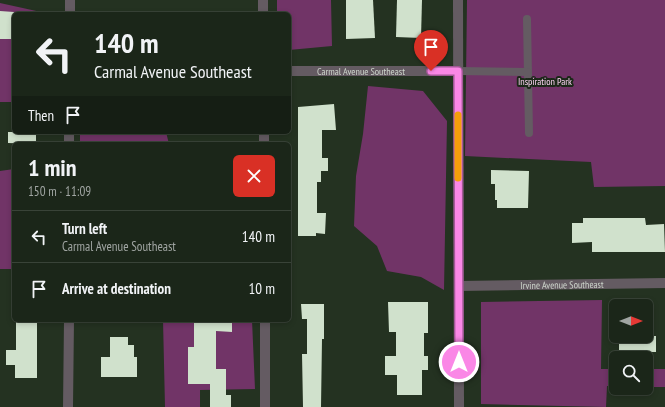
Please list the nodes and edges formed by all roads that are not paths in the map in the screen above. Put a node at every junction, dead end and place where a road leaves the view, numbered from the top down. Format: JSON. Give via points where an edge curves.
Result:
{"nodes":[{"id":1,"x":70,"y":0,"type":"edge"},
{"id":2,"x":263,"y":0,"type":"edge"},
{"id":3,"x":458,"y":0,"type":"edge"},
{"id":4,"x":70,"y":12,"type":"edge"},
{"id":5,"x":263,"y":12,"type":"edge"},
{"id":6,"x":527,"y":19,"type":"dead end"},
{"id":7,"x":291,"y":71,"type":"edge"},
{"id":8,"x":458,"y":71,"type":"junction"},
{"id":9,"x":527,"y":72,"type":"junction"},
{"id":10,"x":529,"y":133,"type":"dead end"},
{"id":11,"x":665,"y":282,"type":"edge"},
{"id":12,"x":459,"y":286,"type":"junction"},
{"id":13,"x":69,"y":322,"type":"edge"},
{"id":14,"x":265,"y":322,"type":"edge"},
{"id":15,"x":68,"y":407,"type":"edge"},
{"id":16,"x":265,"y":407,"type":"edge"},
{"id":17,"x":460,"y":407,"type":"edge"}],
"edges":[{"from":1,"to":4,"type":"street"},
{"from":2,"to":5,"type":"street"},
{"from":3,"to":8,"type":"street"},
{"from":6,"to":9,"type":"lane"},
{"from":7,"to":8,"type":"street","name":"Carmal Avenue Southeast"},
{"from":8,"to":9,"type":"lane"},
{"from":8,"to":12,"type":"street"},
{"from":9,"to":10,"type":"lane"},
{"from":11,"to":12,"type":"street","name":"Irvine Avenue Southeast"},
{"from":12,"to":17,"type":"street"},
{"from":13,"to":15,"type":"street"},
{"from":14,"to":16,"type":"street"}]}
